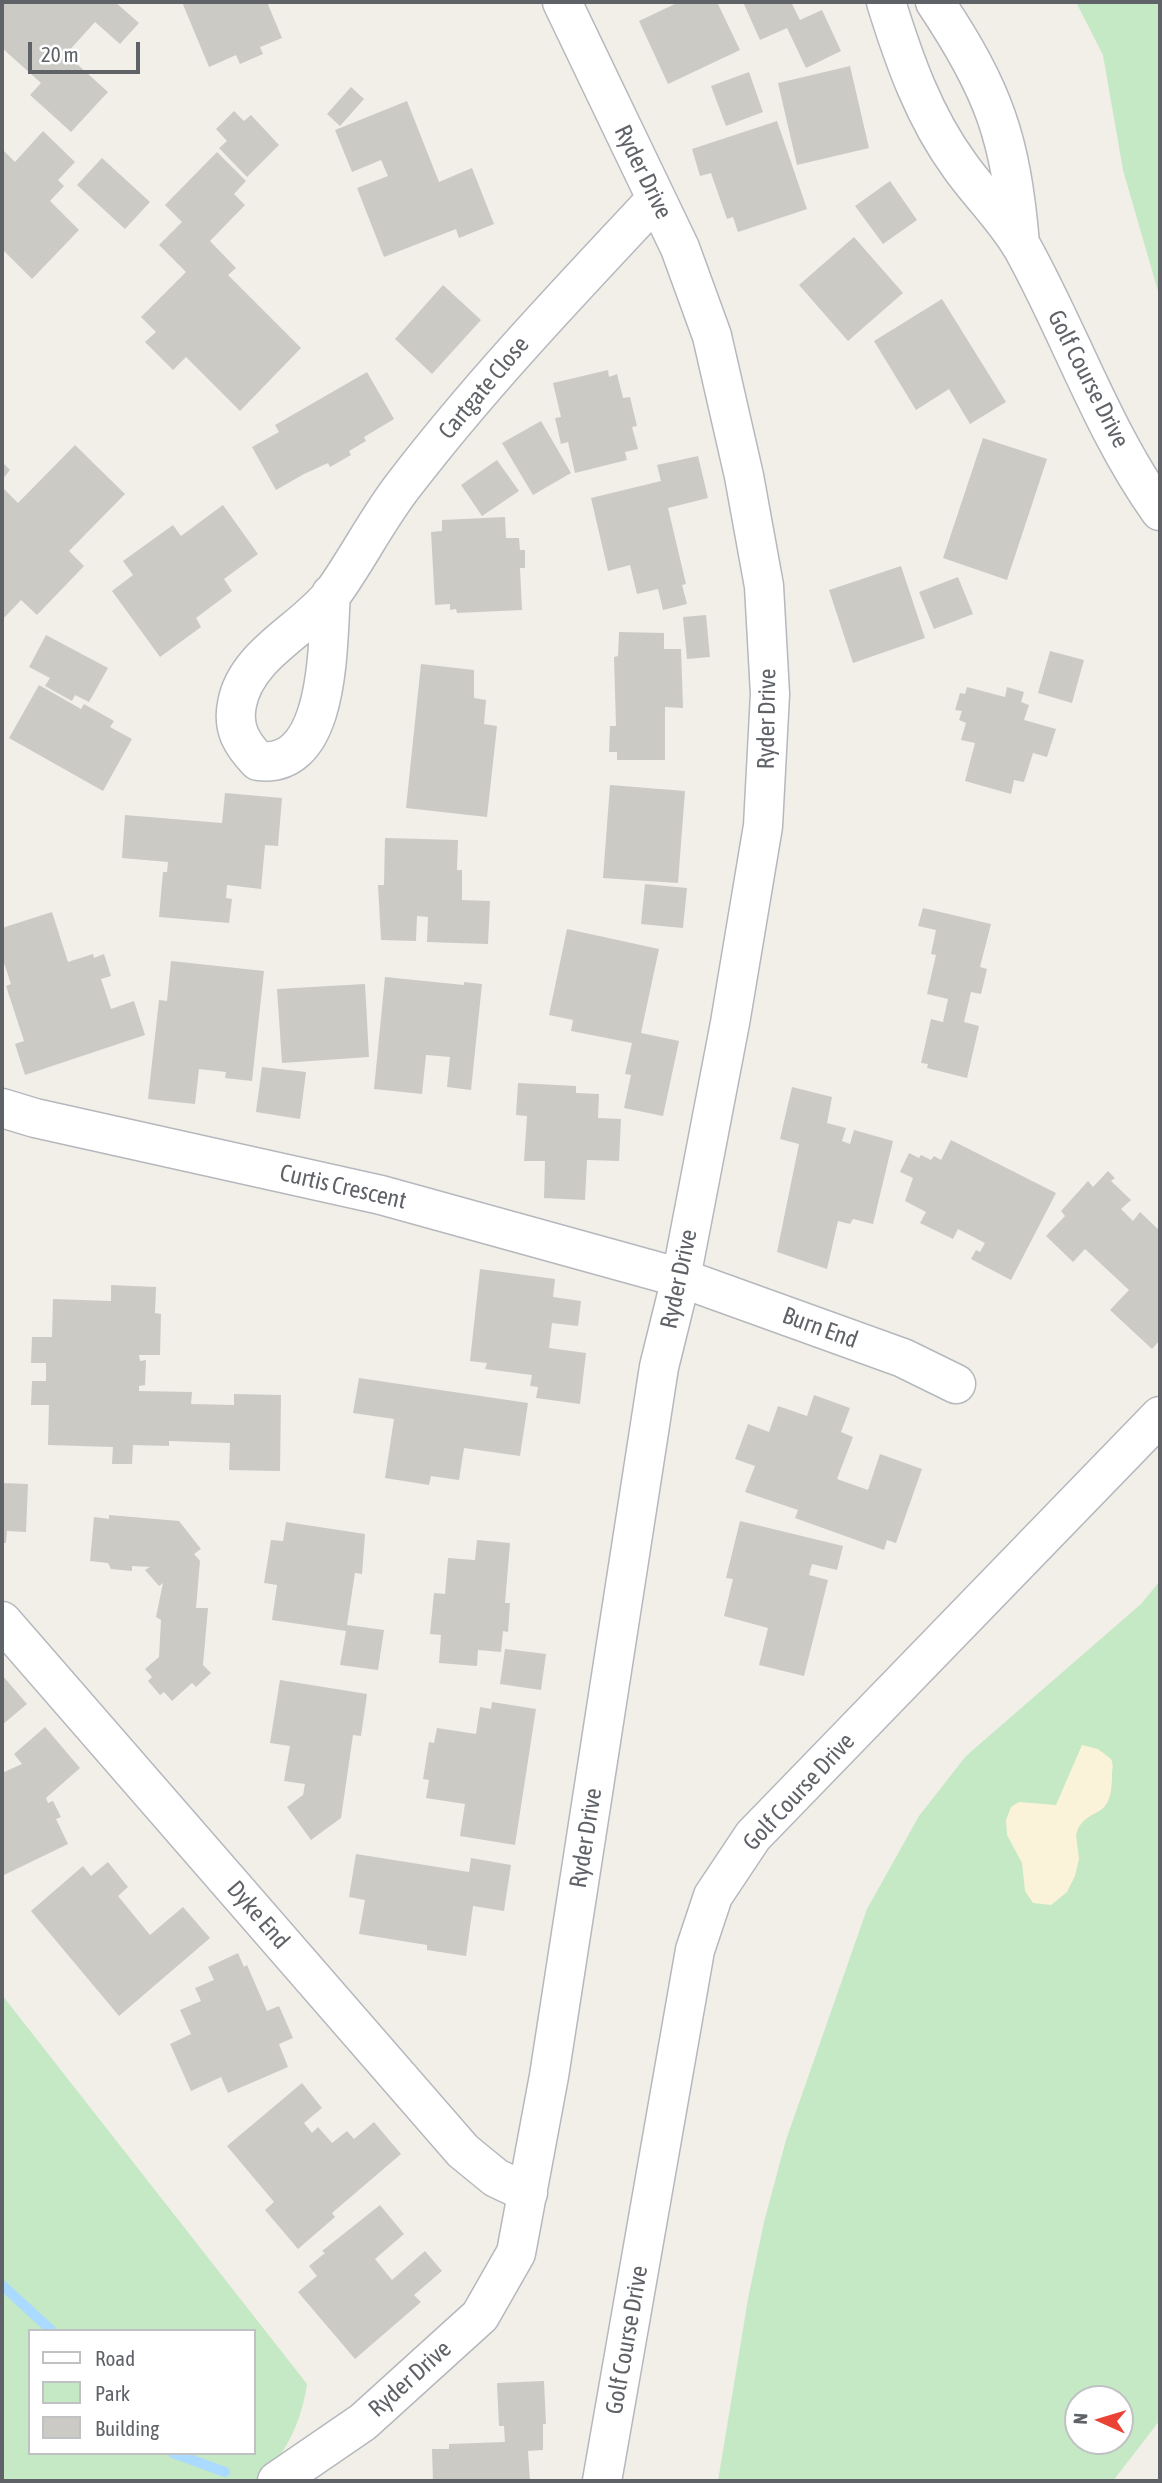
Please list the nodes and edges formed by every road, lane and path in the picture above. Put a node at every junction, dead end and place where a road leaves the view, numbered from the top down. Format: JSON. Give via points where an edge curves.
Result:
{"nodes":[{"id":1,"x":562,"y":2,"type":"edge"},
{"id":2,"x":886,"y":2,"type":"edge"},
{"id":3,"x":935,"y":2,"type":"edge"},
{"id":4,"x":656,"y":199,"type":"junction"},
{"id":5,"x":1020,"y":244,"type":"junction"},
{"id":6,"x":1160,"y":511,"type":"edge"},
{"id":7,"x":331,"y":594,"type":"dead end"},
{"id":8,"x":2,"y":1108,"type":"edge"},
{"id":9,"x":681,"y":1278,"type":"junction"},
{"id":10,"x":956,"y":1384,"type":"dead end"},
{"id":11,"x":1160,"y":1416,"type":"edge"},
{"id":12,"x":2,"y":1621,"type":"edge"},
{"id":13,"x":528,"y":2193,"type":"junction"},
{"id":14,"x":277,"y":2481,"type":"edge"},
{"id":15,"x":602,"y":2481,"type":"edge"}],
"edges":[{"from":1,"to":4,"type":"street","name":"Ryder Drive"},
{"from":2,"to":5,"type":"street","name":"Golf Course Drive","via":[[927,112],[959,165]]},
{"from":3,"to":5,"type":"street","name":"Golf Course Drive","via":[[983,79],[998,114],[1015,181]]},
{"from":4,"to":7,"type":"street","name":"Cartgate Close","via":[[476,396],[405,482]]},
{"from":4,"to":9,"type":"street","name":"Ryder Drive","via":[[680,248],[712,336],[764,586],[770,694],[763,826]]},
{"from":5,"to":6,"type":"street","name":"Golf Course Drive","via":[[1118,440]]},
{"from":8,"to":9,"type":"street","name":"Curtis Crescent","via":[[381,1195]]},
{"from":9,"to":10,"type":"street","name":"Burn End","via":[[903,1358]]},
{"from":9,"to":13,"type":"street","name":"Ryder Drive","via":[[659,1367]]},
{"from":11,"to":15,"type":"street","name":"Golf Course Drive","via":[[753,1836],[713,1896],[695,1950]]},
{"from":12,"to":13,"type":"street","name":"Dyke End","via":[[463,2151],[496,2178]]},
{"from":13,"to":14,"type":"street","name":"Ryder Drive","via":[[516,2253],[480,2316],[363,2422]]}]}
